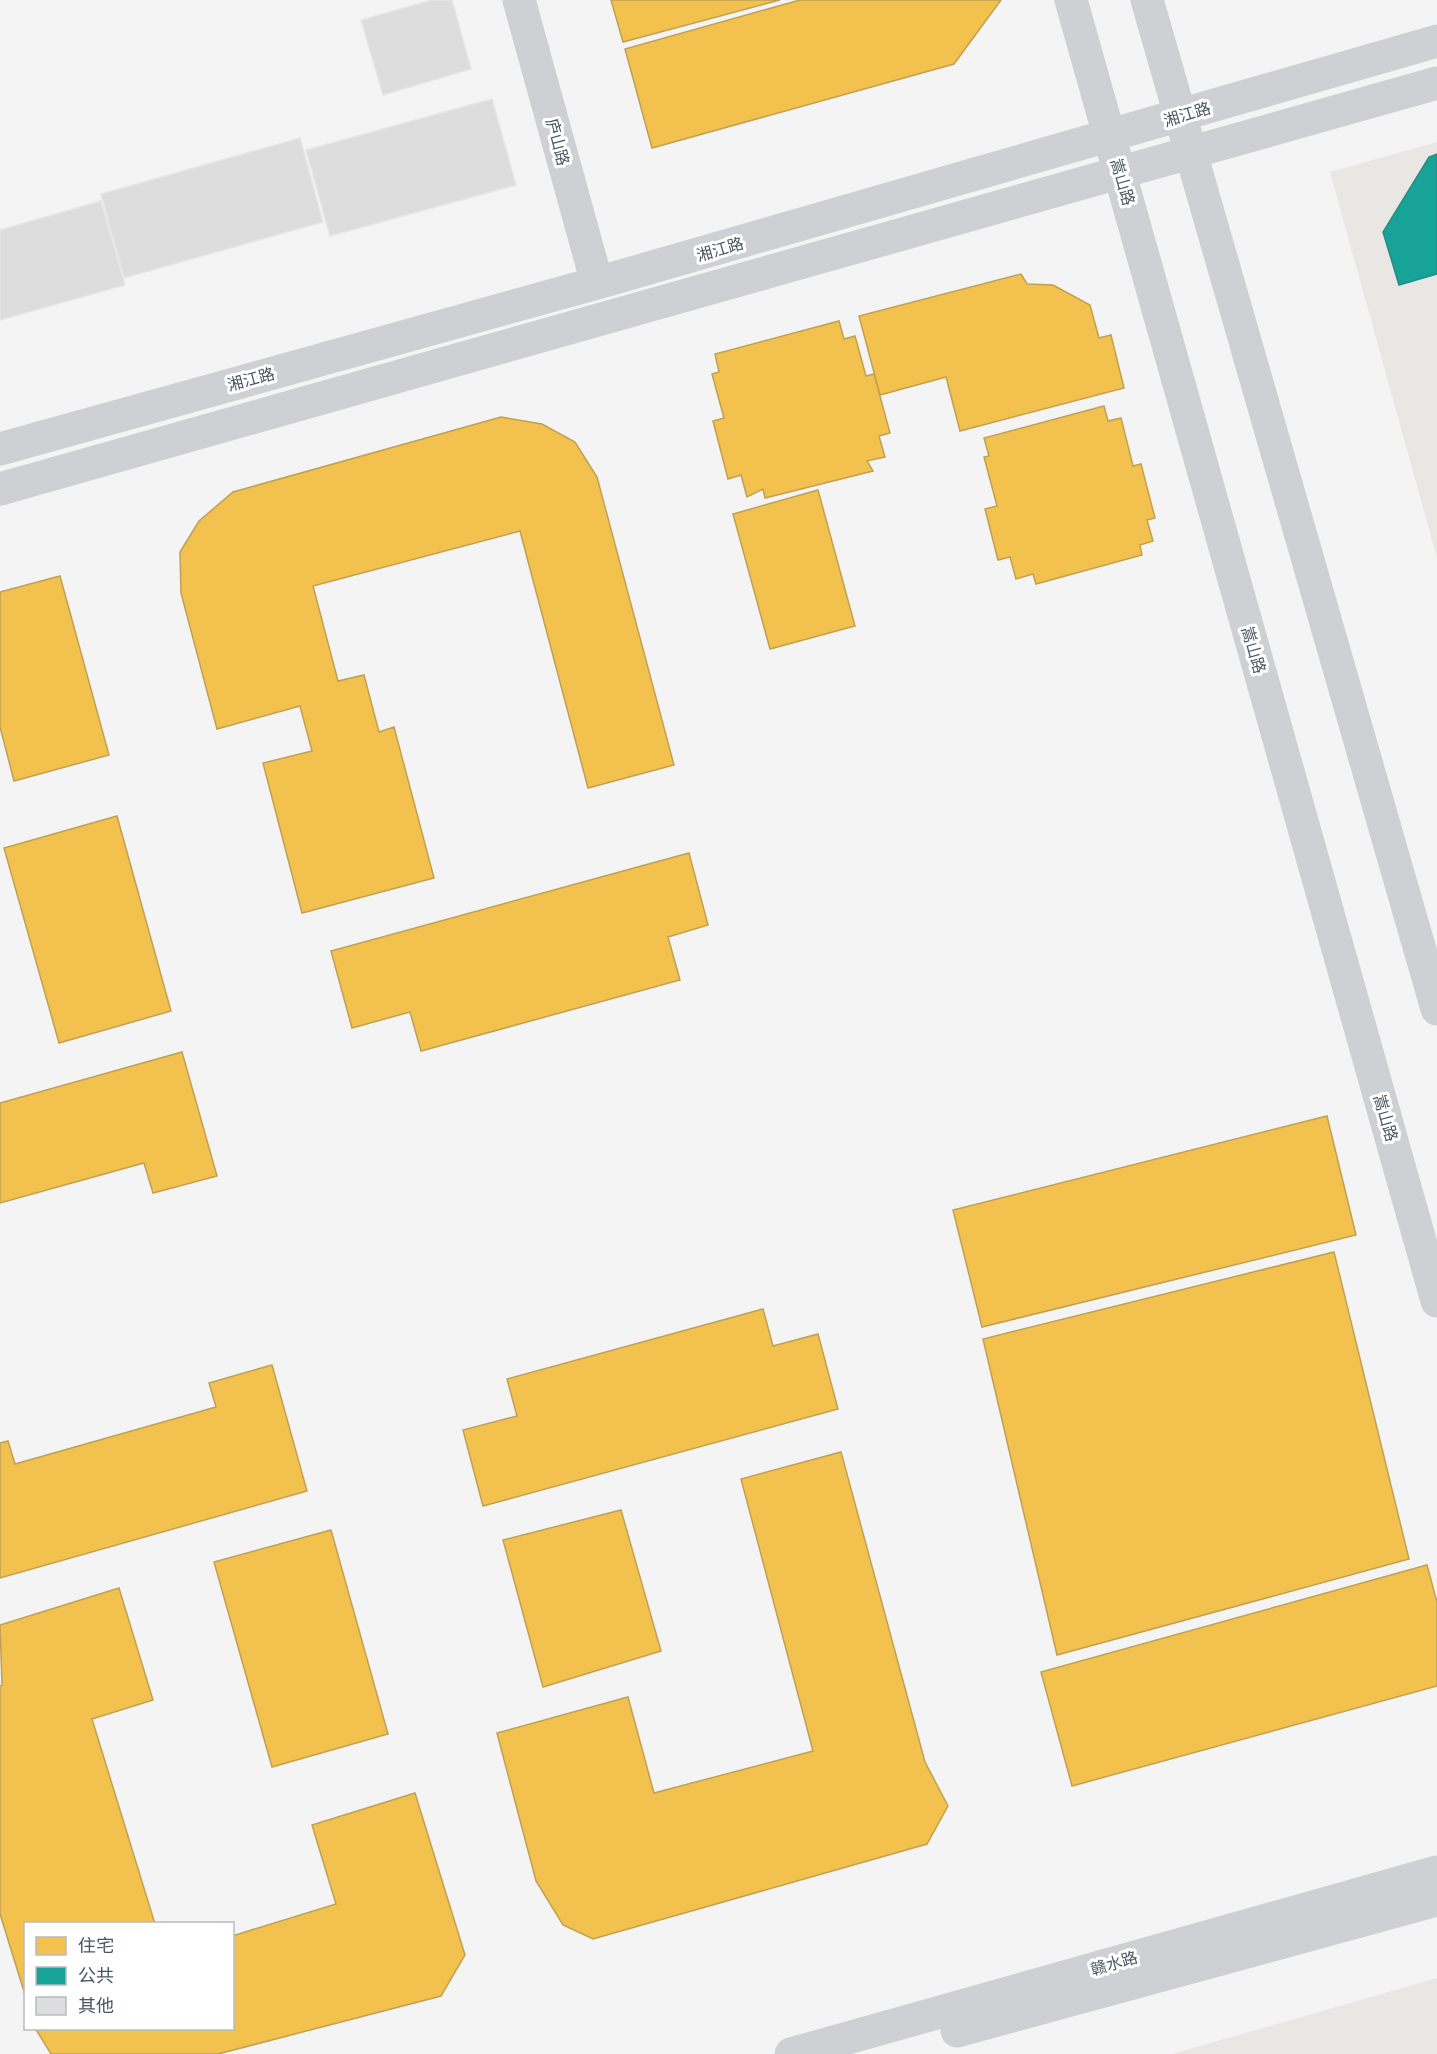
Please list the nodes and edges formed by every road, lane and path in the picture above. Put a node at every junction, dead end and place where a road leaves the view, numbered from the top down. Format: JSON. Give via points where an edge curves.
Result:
{"nodes":[{"id":1,"x":519,"y":0,"type":"edge"},
{"id":2,"x":1071,"y":0,"type":"edge"},
{"id":3,"x":1147,"y":0,"type":"edge"},
{"id":4,"x":1437,"y":41,"type":"edge"},
{"id":5,"x":1437,"y":83,"type":"edge"},
{"id":6,"x":1182,"y":116,"type":"junction"},
{"id":7,"x":1111,"y":137,"type":"junction"},
{"id":8,"x":1192,"y":153,"type":"junction"},
{"id":9,"x":1120,"y":172,"type":"junction"},
{"id":10,"x":597,"y":284,"type":"junction"},
{"id":11,"x":0,"y":449,"type":"edge"},
{"id":12,"x":0,"y":489,"type":"edge"},
{"id":13,"x":1437,"y":1009,"type":"edge"},
{"id":14,"x":1437,"y":1301,"type":"edge"},
{"id":15,"x":1437,"y":1872,"type":"edge"},
{"id":16,"x":1437,"y":1900,"type":"edge"},
{"id":17,"x":791,"y":2054,"type":"edge"},
{"id":18,"x":871,"y":2054,"type":"edge"}],
"edges":[{"from":1,"to":10,"type":"main road","name":"庐山路"},
{"from":2,"to":7,"type":"main road","name":"嵩山路"},
{"from":3,"to":6,"type":"main road"},
{"from":4,"to":6,"type":"main road","name":"湘江路"},
{"from":5,"to":8,"type":"main road"},
{"from":6,"to":7,"type":"main road","name":"湘江路"},
{"from":6,"to":8,"type":"main road"},
{"from":7,"to":9,"type":"main road","name":"嵩山路"},
{"from":7,"to":10,"type":"main road","name":"湘江路"},
{"from":8,"to":9,"type":"main road"},
{"from":8,"to":13,"type":"main road"},
{"from":9,"to":12,"type":"main road"},
{"from":9,"to":14,"type":"main road","name":"嵩山路"},
{"from":10,"to":11,"type":"main road","name":"湘江路"},
{"from":15,"to":17,"type":"main road","name":"赣水路"},
{"from":16,"to":18,"type":"main road","name":"赣水路"}]}
